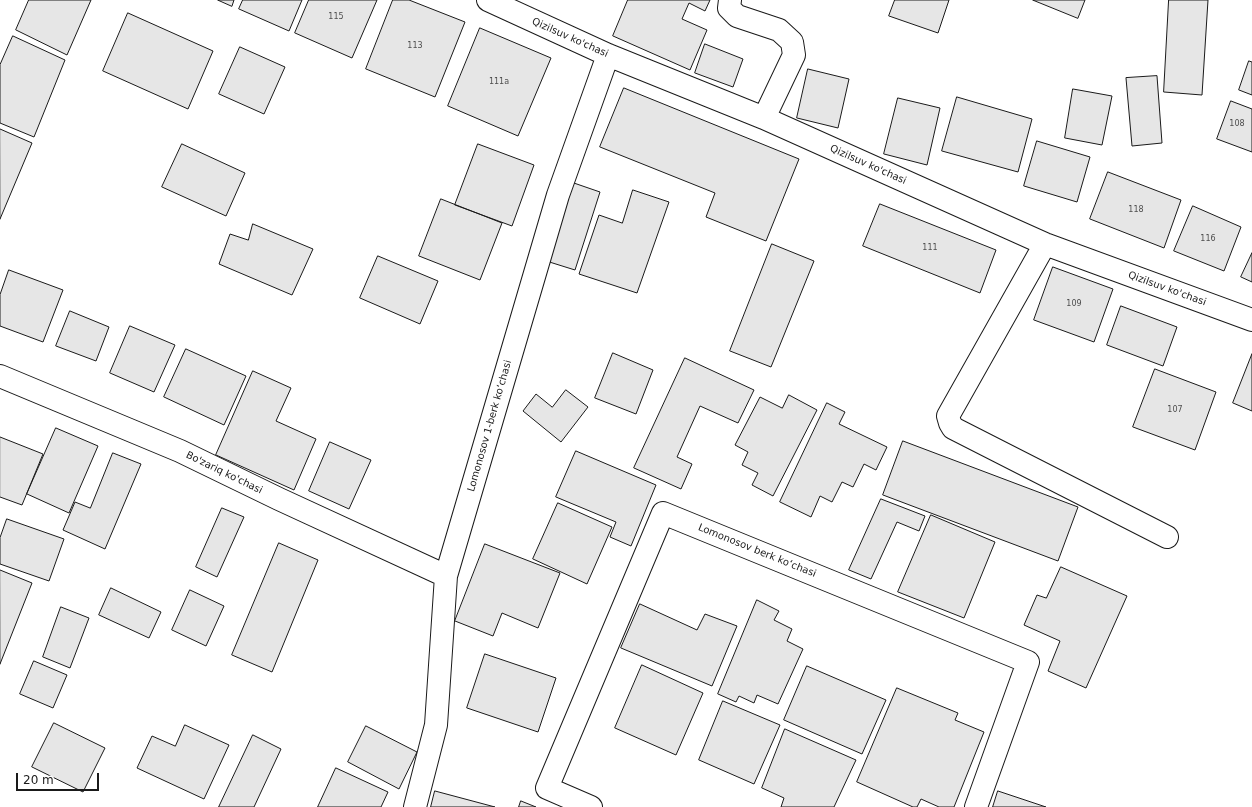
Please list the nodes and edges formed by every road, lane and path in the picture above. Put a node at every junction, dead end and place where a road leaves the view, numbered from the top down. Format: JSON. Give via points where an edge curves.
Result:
{"nodes":[{"id":1,"x":488,"y":0,"type":"edge"},
{"id":2,"x":730,"y":0,"type":"edge"},
{"id":3,"x":608,"y":55,"type":"junction"},
{"id":4,"x":764,"y":118,"type":"junction"},
{"id":5,"x":1045,"y":244,"type":"junction"},
{"id":6,"x":1252,"y":320,"type":"edge"},
{"id":7,"x":0,"y":376,"type":"edge"},
{"id":8,"x":1167,"y":537,"type":"dead end"},
{"id":9,"x":446,"y":576,"type":"junction"},
{"id":10,"x":415,"y":807,"type":"edge"},
{"id":11,"x":590,"y":807,"type":"edge"},
{"id":12,"x":976,"y":807,"type":"edge"}],
"edges":[{"from":1,"to":3,"type":"street","name":"Qizilsuv ko'chasi"},
{"from":2,"to":4,"type":"street","via":[[729,8],[737,16],[779,30],[792,42],[794,55]]},
{"from":3,"to":4,"type":"street","name":"Qizilsuv ko'chasi"},
{"from":3,"to":9,"type":"street","name":"Lomonosov 1-berk koʻchasi","via":[[558,195]]},
{"from":4,"to":5,"type":"street","name":"Qizilsuv ko'chasi"},
{"from":5,"to":6,"type":"street","name":"Qizilsuv ko'chasi"},
{"from":5,"to":8,"type":"street","via":[[948,416],[950,423],[953,428]]},
{"from":7,"to":9,"type":"street","name":"Bo'zariq ko'chasi","via":[[180,451]]},
{"from":9,"to":10,"type":"street","name":"Lomonosov 1-berk koʻchasi","via":[[436,725]]},
{"from":11,"to":12,"type":"street","name":"Lomonosov berk koʻchasi","via":[[547,788],[664,513],[1028,662]]}]}
